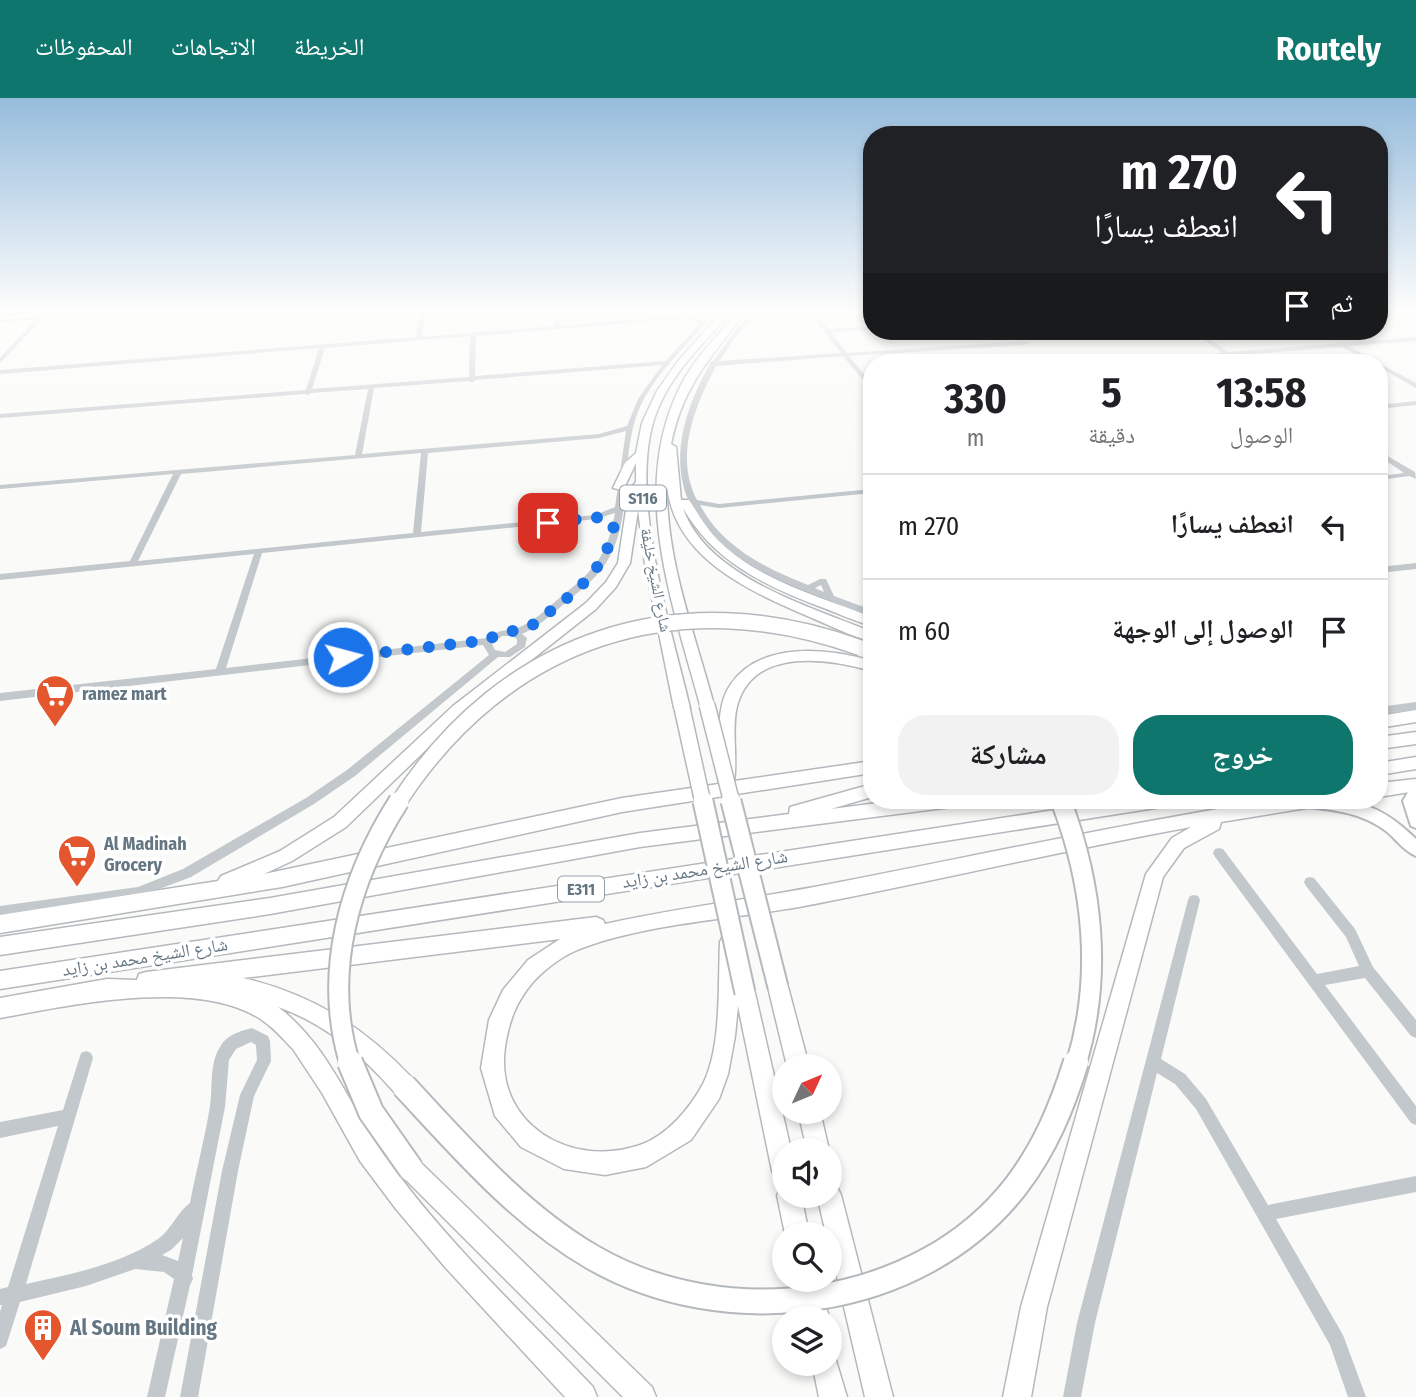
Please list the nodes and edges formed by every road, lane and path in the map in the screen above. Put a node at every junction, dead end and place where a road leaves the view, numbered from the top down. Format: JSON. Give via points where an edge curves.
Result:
{"nodes":[{"id":1,"x":315,"y":372,"type":"edge"},
{"id":2,"x":472,"y":372,"type":"edge"},
{"id":3,"x":592,"y":372,"type":"edge"},
{"id":4,"x":649,"y":372,"type":"edge"},
{"id":5,"x":661,"y":372,"type":"edge"},
{"id":6,"x":675,"y":372,"type":"edge"},
{"id":7,"x":694,"y":372,"type":"edge"},
{"id":8,"x":708,"y":372,"type":"edge"},
{"id":9,"x":1391,"y":372,"type":"edge"},
{"id":10,"x":658,"y":375,"type":"junction"},
{"id":11,"x":472,"y":381,"type":"junction"},
{"id":12,"x":1416,"y":386,"type":"edge"},
{"id":13,"x":371,"y":389,"type":"junction"},
{"id":14,"x":308,"y":393,"type":"junction"},
{"id":15,"x":1416,"y":403,"type":"edge"},
{"id":16,"x":1388,"y":406,"type":"edge"},
{"id":17,"x":0,"y":416,"type":"edge"},
{"id":18,"x":631,"y":427,"type":"junction"},
{"id":19,"x":666,"y":435,"type":"junction"},
{"id":20,"x":599,"y":436,"type":"junction"},
{"id":21,"x":626,"y":443,"type":"junction"},
{"id":22,"x":425,"y":450,"type":"junction"},
{"id":23,"x":641,"y":454,"type":"junction"},
{"id":24,"x":358,"y":456,"type":"junction"},
{"id":25,"x":1388,"y":459,"type":"edge"},
{"id":26,"x":178,"y":472,"type":"junction"},
{"id":27,"x":672,"y":476,"type":"junction"},
{"id":28,"x":1414,"y":476,"type":"edge"},
{"id":29,"x":1388,"y":477,"type":"edge"},
{"id":30,"x":642,"y":482,"type":"junction"},
{"id":31,"x":0,"y":487,"type":"edge"},
{"id":32,"x":619,"y":488,"type":"junction"},
{"id":33,"x":863,"y":492,"type":"edge"},
{"id":34,"x":695,"y":502,"type":"junction"},
{"id":35,"x":719,"y":506,"type":"junction"},
{"id":36,"x":617,"y":509,"type":"junction"},
{"id":37,"x":702,"y":515,"type":"junction"},
{"id":38,"x":596,"y":517,"type":"junction"},
{"id":39,"x":614,"y":524,"type":"junction"},
{"id":40,"x":416,"y":534,"type":"junction"},
{"id":41,"x":259,"y":551,"type":"junction"},
{"id":42,"x":132,"y":565,"type":"junction"},
{"id":43,"x":1416,"y":566,"type":"edge"},
{"id":44,"x":1388,"y":569,"type":"edge"},
{"id":45,"x":0,"y":577,"type":"edge"},
{"id":46,"x":863,"y":610,"type":"edge"},
{"id":47,"x":863,"y":618,"type":"edge"},
{"id":48,"x":514,"y":633,"type":"junction"},
{"id":49,"x":489,"y":640,"type":"junction"},
{"id":50,"x":863,"y":644,"type":"edge"},
{"id":51,"x":863,"y":646,"type":"edge"},
{"id":52,"x":495,"y":655,"type":"junction"},
{"id":53,"x":863,"y":663,"type":"edge"},
{"id":54,"x":220,"y":671,"type":"junction"},
{"id":55,"x":0,"y":697,"type":"edge"},
{"id":56,"x":1416,"y":706,"type":"edge"},
{"id":57,"x":1388,"y":710,"type":"edge"},
{"id":58,"x":1416,"y":716,"type":"edge"},
{"id":59,"x":1388,"y":721,"type":"edge"},
{"id":60,"x":1416,"y":738,"type":"edge"},
{"id":61,"x":1388,"y":742,"type":"edge"},
{"id":62,"x":1416,"y":763,"type":"edge"},
{"id":63,"x":863,"y":768,"type":"edge"},
{"id":64,"x":1388,"y":768,"type":"edge"},
{"id":65,"x":863,"y":775,"type":"edge"},
{"id":66,"x":726,"y":782,"type":"junction"},
{"id":67,"x":777,"y":782,"type":"junction"},
{"id":68,"x":1416,"y":785,"type":"edge"},
{"id":69,"x":1388,"y":789,"type":"edge"},
{"id":70,"x":1416,"y":791,"type":"edge"},
{"id":71,"x":863,"y":793,"type":"edge"},
{"id":72,"x":881,"y":809,"type":"edge"},
{"id":73,"x":1064,"y":809,"type":"edge"},
{"id":74,"x":1104,"y":809,"type":"edge"},
{"id":75,"x":1257,"y":809,"type":"edge"},
{"id":76,"x":1364,"y":809,"type":"edge"},
{"id":77,"x":1232,"y":813,"type":"junction"},
{"id":78,"x":1416,"y":822,"type":"edge"},
{"id":79,"x":756,"y":825,"type":"junction"},
{"id":80,"x":1416,"y":849,"type":"edge"},
{"id":81,"x":1219,"y":853,"type":"dead end"},
{"id":82,"x":1310,"y":882,"type":"dead end"},
{"id":83,"x":192,"y":893,"type":"junction"},
{"id":84,"x":1194,"y":900,"type":"dead end"},
{"id":85,"x":0,"y":912,"type":"edge"},
{"id":86,"x":651,"y":922,"type":"junction"},
{"id":87,"x":0,"y":924,"type":"edge"},
{"id":88,"x":0,"y":946,"type":"edge"},
{"id":89,"x":1368,"y":971,"type":"junction"},
{"id":90,"x":0,"y":980,"type":"edge"},
{"id":91,"x":1315,"y":981,"type":"junction"},
{"id":92,"x":125,"y":985,"type":"junction"},
{"id":93,"x":97,"y":992,"type":"junction"},
{"id":94,"x":736,"y":994,"type":"junction"},
{"id":95,"x":0,"y":1008,"type":"edge"},
{"id":96,"x":1416,"y":1031,"type":"edge"},
{"id":97,"x":795,"y":1054,"type":"edge"},
{"id":98,"x":86,"y":1058,"type":"dead end"},
{"id":99,"x":1154,"y":1063,"type":"junction"},
{"id":100,"x":69,"y":1116,"type":"junction"},
{"id":101,"x":1416,"y":1118,"type":"edge"},
{"id":102,"x":0,"y":1130,"type":"edge"},
{"id":103,"x":775,"y":1138,"type":"edge"},
{"id":104,"x":1416,"y":1184,"type":"edge"},
{"id":105,"x":196,"y":1204,"type":"junction"},
{"id":106,"x":832,"y":1208,"type":"edge"},
{"id":107,"x":1265,"y":1213,"type":"junction"},
{"id":108,"x":133,"y":1261,"type":"junction"},
{"id":109,"x":185,"y":1279,"type":"junction"},
{"id":110,"x":8,"y":1295,"type":"edge"},
{"id":111,"x":0,"y":1340,"type":"edge"},
{"id":112,"x":828,"y":1376,"type":"edge"},
{"id":113,"x":156,"y":1397,"type":"edge"},
{"id":114,"x":189,"y":1397,"type":"edge"},
{"id":115,"x":583,"y":1397,"type":"edge"},
{"id":116,"x":642,"y":1397,"type":"edge"},
{"id":117,"x":833,"y":1397,"type":"edge"},
{"id":118,"x":879,"y":1397,"type":"edge"},
{"id":119,"x":1017,"y":1397,"type":"edge"},
{"id":120,"x":1072,"y":1397,"type":"edge"},
{"id":121,"x":1357,"y":1397,"type":"edge"}],
"edges":[{"from":1,"to":14,"type":"street"},
{"from":2,"to":11,"type":"street"},
{"from":3,"to":11,"type":"street"},
{"from":4,"to":10,"type":"street"},
{"from":5,"to":10,"type":"street"},
{"from":6,"to":23,"type":"highway","name":"شارع الشيخ خليفة","number":"S116","via":[[648,420]]},
{"from":7,"to":19,"type":"highway","name":"شارع الشيخ خليفة","number":"S116"},
{"from":8,"to":34,"type":"street","via":[[684,432],[685,469]]},
{"from":9,"to":12,"type":"street"},
{"from":10,"to":18,"type":"street"},
{"from":11,"to":13,"type":"street"},
{"from":13,"to":14,"type":"street"},
{"from":13,"to":24,"type":"street"},
{"from":14,"to":17,"type":"street"},
{"from":15,"to":16,"type":"street"},
{"from":18,"to":20,"type":"street"},
{"from":18,"to":21,"type":"street"},
{"from":19,"to":27,"type":"highway"},
{"from":19,"to":66,"type":"highway","name":"شارع الشيخ خليفة","number":"S116","bridge":true,"via":[[659,478],[661,515]]},
{"from":20,"to":21,"type":"street"},
{"from":20,"to":22,"type":"street"},
{"from":21,"to":32,"type":"street"},
{"from":22,"to":24,"type":"street"},
{"from":22,"to":40,"type":"street"},
{"from":23,"to":30,"type":"highway","name":"شارع الشيخ خليفة","number":"S116"},
{"from":23,"to":32,"type":"highway","via":[[630,463]]},
{"from":24,"to":26,"type":"street"},
{"from":25,"to":28,"type":"street"},
{"from":26,"to":31,"type":"street"},
{"from":26,"to":42,"type":"street"},
{"from":27,"to":47,"type":"highway","via":[[694,520],[724,553],[757,573]]},
{"from":27,"to":50,"type":"highway","via":[[681,519],[706,553]]},
{"from":28,"to":29,"type":"street"},
{"from":30,"to":83,"type":"highway","via":[[635,490],[624,562],[591,606],[458,710],[340,822],[286,856]]},
{"from":30,"to":94,"type":"highway","name":"شارع الشيخ خليفة","number":"S116","bridge":true,"via":[[649,548],[731,929]]},
{"from":32,"to":36,"type":"street"},
{"from":33,"to":35,"type":"street"},
{"from":34,"to":35,"type":"street"},
{"from":34,"to":37,"type":"street"},
{"from":35,"to":37,"type":"street"},
{"from":36,"to":38,"type":"street"},
{"from":36,"to":39,"type":"street"},
{"from":37,"to":46,"type":"street","via":[[723,541],[742,555],[809,588],[823,581],[830,596]]},
{"from":38,"to":39,"type":"street"},
{"from":38,"to":40,"type":"street"},
{"from":39,"to":48,"type":"street","via":[[609,550],[588,579],[531,626]]},
{"from":40,"to":41,"type":"street"},
{"from":41,"to":42,"type":"street"},
{"from":41,"to":54,"type":"street"},
{"from":42,"to":45,"type":"street"},
{"from":43,"to":44,"type":"street"},
{"from":48,"to":49,"type":"street","via":[[500,633]]},
{"from":48,"to":52,"type":"street","via":[[522,638],[521,648]]},
{"from":49,"to":52,"type":"street","via":[[488,649]]},
{"from":49,"to":54,"type":"street"},
{"from":51,"to":116,"type":"highway","bridge":true,"via":[[753,620],[679,620],[625,630],[573,648],[524,676],[477,712],[433,756],[393,811],[361,871],[346,914],[339,956],[341,1028],[354,1077],[377,1125],[411,1168]]},
{"from":52,"to":85,"type":"street","via":[[351,773],[170,881],[125,895]]},
{"from":53,"to":66,"type":"highway","via":[[837,655],[800,655],[753,672],[734,694],[729,708]]},
{"from":54,"to":55,"type":"street"},
{"from":56,"to":57,"type":"street"},
{"from":58,"to":59,"type":"highway"},
{"from":60,"to":61,"type":"highway"},
{"from":62,"to":64,"type":"highway"},
{"from":63,"to":67,"type":"highway"},
{"from":65,"to":67,"type":"highway"},
{"from":66,"to":97,"type":"highway","number":"S116","bridge":true},
{"from":67,"to":83,"type":"highway","via":[[622,805],[282,879]]},
{"from":68,"to":69,"type":"highway"},
{"from":70,"to":78,"type":"main road","via":[[1410,807]]},
{"from":71,"to":79,"type":"highway"},
{"from":72,"to":79,"type":"highway","name":"شارع الشيخ محمد بن زايد","number":"E311"},
{"from":73,"to":92,"type":"highway","bridge":true,"via":[[1084,867],[1092,937],[1091,980],[1085,1024],[1065,1092],[1032,1164],[997,1208],[951,1244],[898,1273],[813,1298],[756,1303],[698,1297],[643,1281],[588,1255],[540,1223],[498,1186],[358,1038],[322,1015],[273,994],[209,984]]},
{"from":74,"to":90,"type":"highway","name":"شارع الشيخ محمد بن زايد","number":"E311"},
{"from":75,"to":77,"type":"highway"},
{"from":76,"to":80,"type":"main road","via":[[1390,824]]},
{"from":77,"to":86,"type":"highway"},
{"from":77,"to":119,"type":"highway","via":[[1178,843],[1155,874],[1034,1307]]},
{"from":79,"to":88,"type":"highway","name":"شارع الشيخ محمد بن زايد","number":"E311","via":[[640,840],[270,906]]},
{"from":81,"to":91,"type":"street"},
{"from":82,"to":89,"type":"street","via":[[1351,933]]},
{"from":83,"to":87,"type":"highway"},
{"from":84,"to":99,"type":"street"},
{"from":86,"to":92,"type":"highway"},
{"from":86,"to":94,"type":"highway","via":[[565,946],[529,972],[503,1010],[493,1050],[495,1080],[505,1109],[532,1142],[573,1162],[596,1166],[642,1157],[664,1146],[683,1130],[710,1091]]},
{"from":89,"to":91,"type":"street"},
{"from":89,"to":96,"type":"street"},
{"from":91,"to":101,"type":"street"},
{"from":92,"to":93,"type":"highway"},
{"from":93,"to":95,"type":"highway"},
{"from":93,"to":115,"type":"highway","via":[[220,993],[255,1004],[284,1023],[397,1191]]},
{"from":94,"to":103,"type":"highway"},
{"from":98,"to":100,"type":"street"},
{"from":99,"to":107,"type":"street","via":[[1195,1094]]},
{"from":99,"to":120,"type":"street","via":[[1086,1324]]},
{"from":100,"to":102,"type":"street"},
{"from":100,"to":110,"type":"street"},
{"from":104,"to":107,"type":"street"},
{"from":105,"to":108,"type":"street","via":[[174,1236]]},
{"from":105,"to":109,"type":"street"},
{"from":105,"to":114,"type":"street","via":[[221,1093],[221,1059],[237,1040],[258,1037],[265,1054],[243,1110]]},
{"from":106,"to":118,"type":"highway"},
{"from":107,"to":121,"type":"street","via":[[1337,1341]]},
{"from":108,"to":109,"type":"street","via":[[168,1265]]},
{"from":108,"to":110,"type":"street"},
{"from":109,"to":113,"type":"street"},
{"from":110,"to":111,"type":"street"},
{"from":112,"to":117,"type":"highway"}]}
